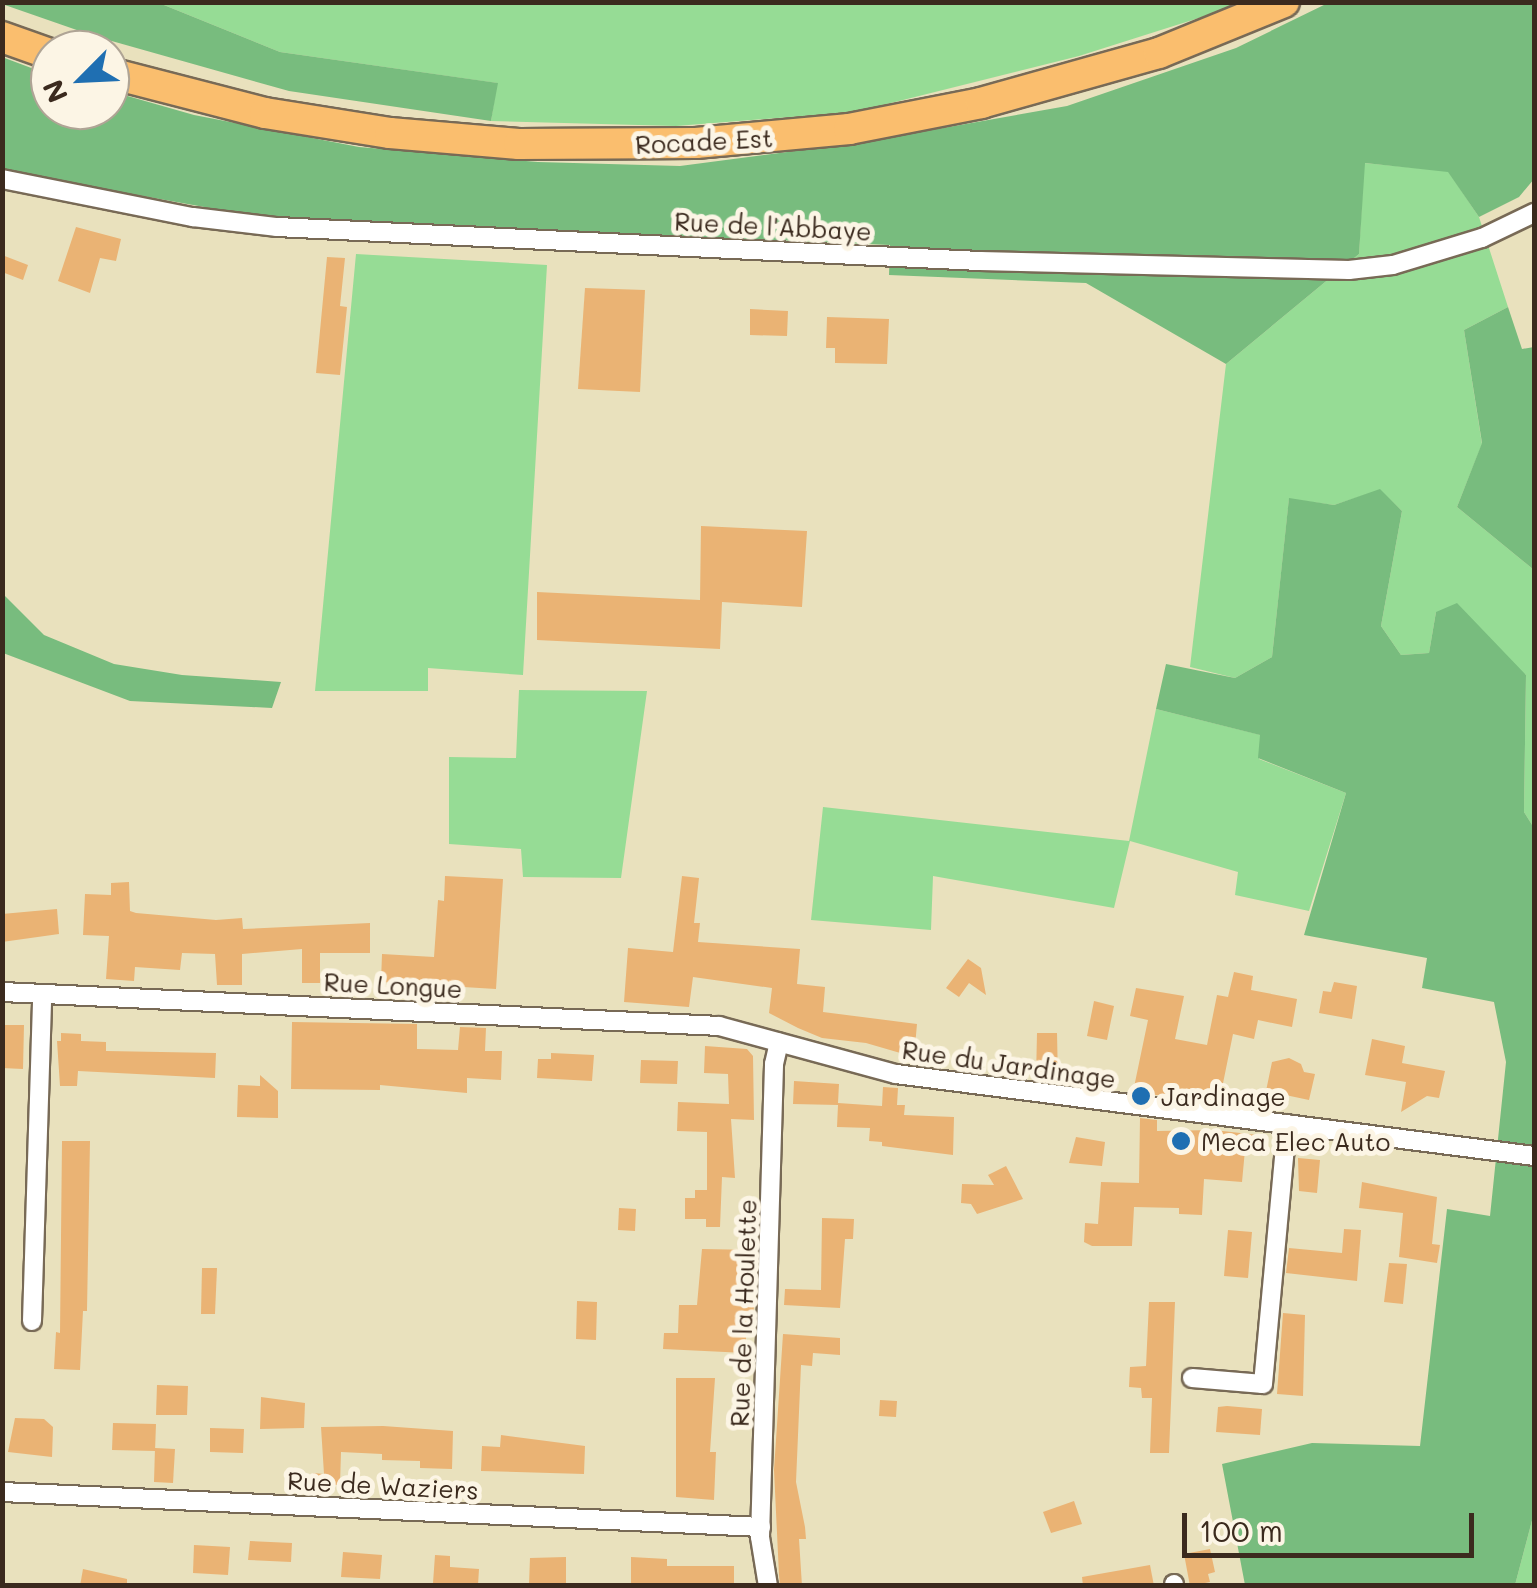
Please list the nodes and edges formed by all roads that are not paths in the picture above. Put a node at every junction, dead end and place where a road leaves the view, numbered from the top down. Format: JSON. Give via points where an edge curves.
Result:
{"nodes":[{"id":1,"x":1284,"y":2,"type":"edge"},
{"id":2,"x":2,"y":38,"type":"edge"},
{"id":3,"x":30,"y":47,"type":"edge"},
{"id":4,"x":130,"y":78,"type":"edge"},
{"id":5,"x":2,"y":179,"type":"edge"},
{"id":6,"x":1534,"y":212,"type":"edge"},
{"id":7,"x":2,"y":992,"type":"edge"},
{"id":8,"x":42,"y":994,"type":"junction"},
{"id":9,"x":779,"y":1043,"type":"junction"},
{"id":10,"x":1288,"y":1124,"type":"junction"},
{"id":11,"x":1534,"y":1156,"type":"edge"},
{"id":12,"x":32,"y":1321,"type":"dead end"},
{"id":13,"x":1192,"y":1378,"type":"dead end"},
{"id":14,"x":2,"y":1492,"type":"edge"},
{"id":15,"x":761,"y":1527,"type":"junction"},
{"id":16,"x":768,"y":1586,"type":"edge"}],
"edges":[{"from":1,"to":4,"type":"main road","name":"Rocade Est","via":[[1159,53],[1016,95],[849,129],[696,144],[519,144],[390,133],[266,113]]},
{"from":2,"to":3,"type":"main road"},
{"from":5,"to":6,"type":"street","name":"Rue de l'Abbaye","via":[[249,225],[961,260],[1349,270],[1393,265],[1482,238]]},
{"from":7,"to":8,"type":"street","name":"Rue Longue"},
{"from":8,"to":9,"type":"street","name":"Rue Longue","via":[[698,1024],[748,1030]]},
{"from":8,"to":12,"type":"street"},
{"from":9,"to":10,"type":"street","name":"Rue du Jardinage","via":[[911,1077]]},
{"from":9,"to":15,"type":"street","name":"Rue de la Houlette"},
{"from":10,"to":11,"type":"street","name":"Rue du Jardinage"},
{"from":10,"to":13,"type":"street","via":[[1264,1384]]},
{"from":14,"to":15,"type":"street","name":"Rue de Waziers"},
{"from":15,"to":16,"type":"street","name":"Rue de la Houlette"}]}
